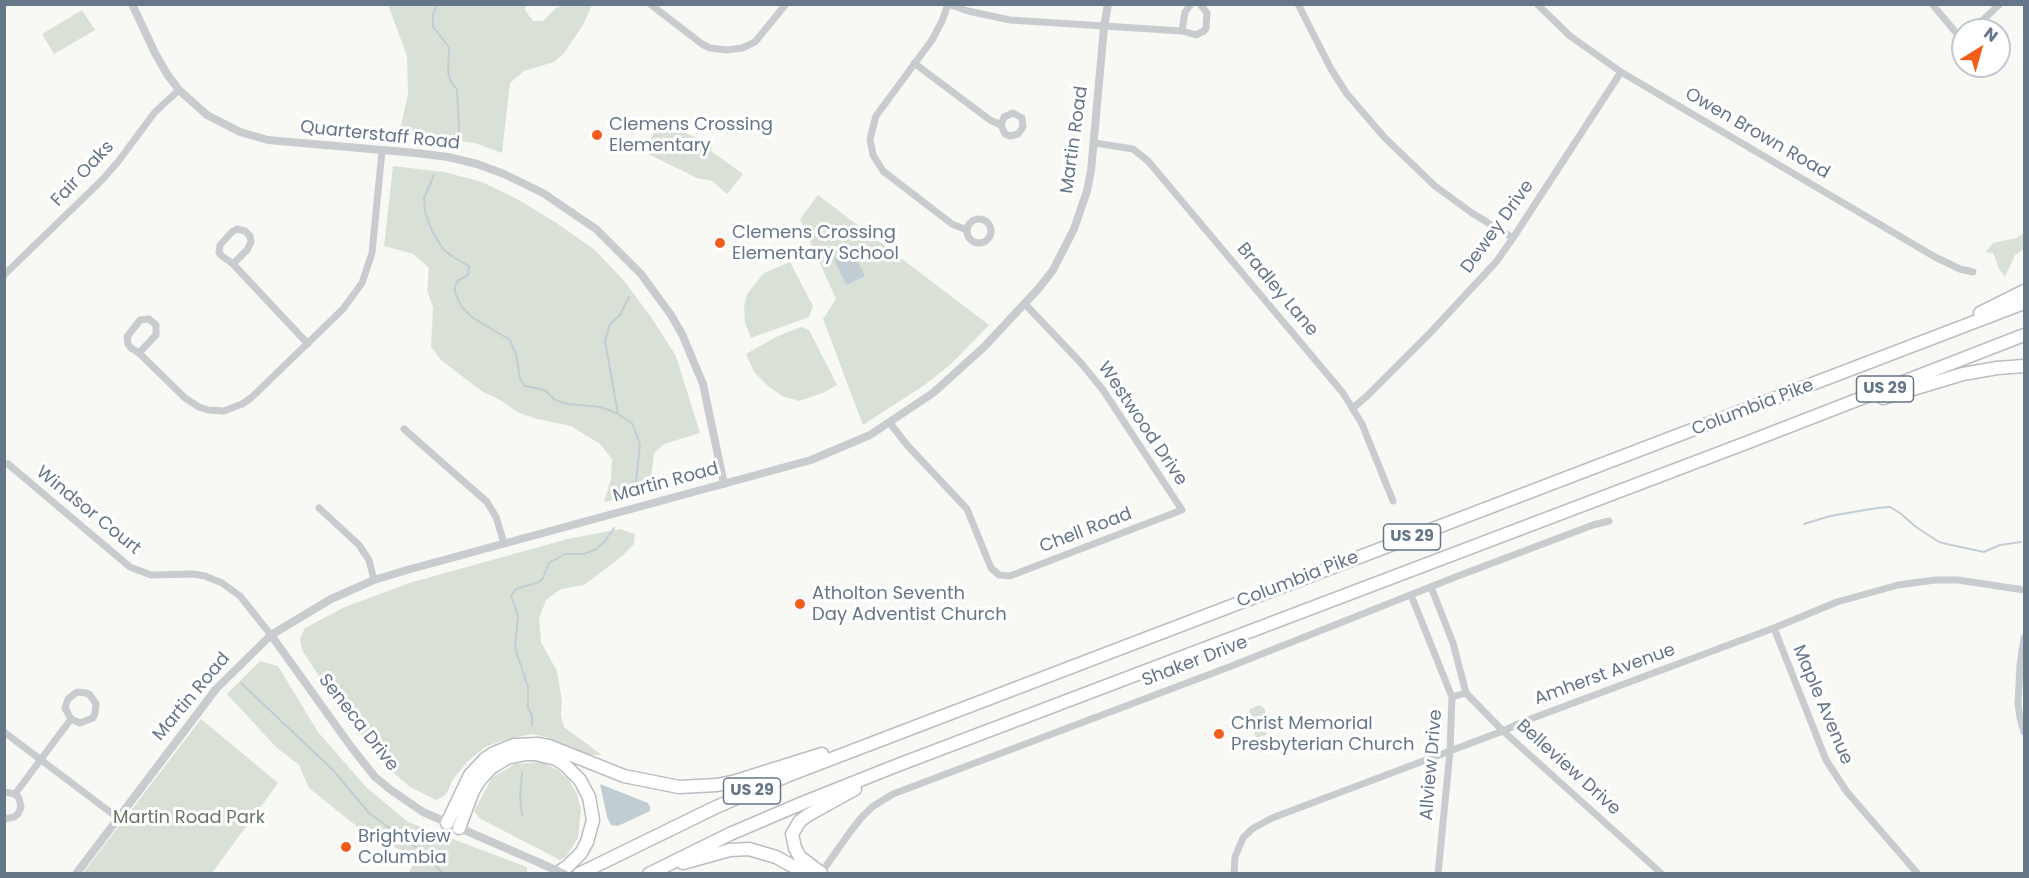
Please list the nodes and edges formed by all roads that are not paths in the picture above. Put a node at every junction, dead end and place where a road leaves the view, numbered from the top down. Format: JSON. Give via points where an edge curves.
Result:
{"nodes":[{"id":1,"x":132,"y":4,"type":"edge"},
{"id":2,"x":650,"y":4,"type":"edge"},
{"id":3,"x":786,"y":4,"type":"edge"},
{"id":4,"x":948,"y":4,"type":"edge"},
{"id":5,"x":1108,"y":4,"type":"edge"},
{"id":6,"x":1191,"y":4,"type":"edge"},
{"id":7,"x":1200,"y":4,"type":"edge"},
{"id":8,"x":1298,"y":4,"type":"edge"},
{"id":9,"x":1537,"y":4,"type":"edge"},
{"id":10,"x":1932,"y":4,"type":"edge"},
{"id":11,"x":2000,"y":4,"type":"edge"},
{"id":12,"x":1985,"y":18,"type":"edge"},
{"id":13,"x":1951,"y":26,"type":"edge"},
{"id":14,"x":1104,"y":27,"type":"junction"},
{"id":15,"x":1182,"y":32,"type":"junction"},
{"id":16,"x":914,"y":63,"type":"junction"},
{"id":17,"x":1621,"y":72,"type":"junction"},
{"id":18,"x":179,"y":90,"type":"junction"},
{"id":19,"x":1001,"y":125,"type":"dead end"},
{"id":20,"x":1095,"y":143,"type":"junction"},
{"id":21,"x":382,"y":151,"type":"junction"},
{"id":22,"x":967,"y":230,"type":"dead end"},
{"id":23,"x":1513,"y":238,"type":"junction"},
{"id":24,"x":233,"y":264,"type":"junction"},
{"id":25,"x":1973,"y":272,"type":"dead end"},
{"id":26,"x":4,"y":275,"type":"edge"},
{"id":27,"x":2025,"y":291,"type":"edge"},
{"id":28,"x":2025,"y":303,"type":"edge"},
{"id":29,"x":1025,"y":304,"type":"junction"},
{"id":30,"x":2025,"y":335,"type":"edge"},
{"id":31,"x":308,"y":344,"type":"junction"},
{"id":32,"x":139,"y":353,"type":"junction"},
{"id":33,"x":1894,"y":354,"type":"junction"},
{"id":34,"x":2025,"y":366,"type":"edge"},
{"id":35,"x":1353,"y":408,"type":"junction"},
{"id":36,"x":890,"y":423,"type":"junction"},
{"id":37,"x":404,"y":429,"type":"dead end"},
{"id":38,"x":1746,"y":443,"type":"junction"},
{"id":39,"x":8,"y":465,"type":"dead end"},
{"id":40,"x":724,"y":484,"type":"junction"},
{"id":41,"x":1393,"y":501,"type":"dead end"},
{"id":42,"x":319,"y":508,"type":"dead end"},
{"id":43,"x":1182,"y":510,"type":"joint"},
{"id":44,"x":1609,"y":521,"type":"dead end"},
{"id":45,"x":504,"y":543,"type":"junction"},
{"id":46,"x":374,"y":580,"type":"junction"},
{"id":47,"x":1431,"y":587,"type":"junction"},
{"id":48,"x":2025,"y":590,"type":"edge"},
{"id":49,"x":1411,"y":595,"type":"junction"},
{"id":50,"x":1774,"y":628,"type":"junction"},
{"id":51,"x":272,"y":635,"type":"junction"},
{"id":52,"x":2025,"y":638,"type":"edge"},
{"id":53,"x":1466,"y":693,"type":"junction"},
{"id":54,"x":1452,"y":697,"type":"junction"},
{"id":55,"x":71,"y":719,"type":"junction"},
{"id":56,"x":930,"y":721,"type":"junction"},
{"id":57,"x":1503,"y":731,"type":"junction"},
{"id":58,"x":4,"y":732,"type":"edge"},
{"id":59,"x":2025,"y":732,"type":"edge"},
{"id":60,"x":1450,"y":751,"type":"junction"},
{"id":61,"x":41,"y":759,"type":"junction"},
{"id":62,"x":898,"y":765,"type":"junction"},
{"id":63,"x":4,"y":792,"type":"edge"},
{"id":64,"x":15,"y":794,"type":"junction"},
{"id":65,"x":118,"y":818,"type":"junction"},
{"id":66,"x":4,"y":819,"type":"edge"},
{"id":67,"x":453,"y":826,"type":"junction"},
{"id":68,"x":776,"y":857,"type":"junction"},
{"id":69,"x":76,"y":873,"type":"edge"},
{"id":70,"x":556,"y":873,"type":"edge"},
{"id":71,"x":564,"y":873,"type":"edge"},
{"id":72,"x":579,"y":873,"type":"edge"},
{"id":73,"x":650,"y":873,"type":"edge"},
{"id":74,"x":793,"y":873,"type":"edge"},
{"id":75,"x":807,"y":873,"type":"edge"},
{"id":76,"x":821,"y":873,"type":"edge"},
{"id":77,"x":1234,"y":873,"type":"edge"},
{"id":78,"x":1438,"y":873,"type":"edge"},
{"id":79,"x":1662,"y":873,"type":"edge"},
{"id":80,"x":1918,"y":873,"type":"edge"}],
"edges":[{"from":1,"to":18,"type":"street","name":"Quarterstaff Road","via":[[155,53]]},
{"from":2,"to":3,"type":"street","via":[[702,44],[734,50],[755,42]]},
{"from":4,"to":14,"type":"street","via":[[1010,20]]},
{"from":4,"to":16,"type":"street","via":[[937,31]]},
{"from":5,"to":14,"type":"street","name":"Martin Road"},
{"from":6,"to":15,"type":"street","via":[[1185,12]]},
{"from":7,"to":15,"type":"street","via":[[1208,13],[1204,31],[1196,35]]},
{"from":8,"to":23,"type":"street","via":[[1330,69],[1377,130],[1452,200]]},
{"from":9,"to":17,"type":"street","name":"Owen Brown Road","via":[[1570,36]]},
{"from":10,"to":13,"type":"street"},
{"from":11,"to":12,"type":"street"},
{"from":14,"to":15,"type":"street"},
{"from":14,"to":20,"type":"street","name":"Martin Road"},
{"from":16,"to":19,"type":"street"},
{"from":16,"to":22,"type":"street","via":[[876,116],[870,139],[873,155],[891,178],[952,224]]},
{"from":17,"to":23,"type":"street","name":"Dewey Drive"},
{"from":17,"to":25,"type":"street","name":"Owen Brown Road","via":[[1935,257]]},
{"from":18,"to":21,"type":"street","name":"Quarterstaff Road","via":[[207,115],[240,132],[268,140]]},
{"from":18,"to":26,"type":"street","name":"Fair Oaks","via":[[155,112],[101,181]]},
{"from":20,"to":29,"type":"street","name":"Martin Road","via":[[1087,191],[1074,230],[1053,270]]},
{"from":20,"to":35,"type":"street","name":"Bradley Lane","via":[[1133,149],[1148,161]]},
{"from":21,"to":31,"type":"street","via":[[375,232],[362,283]]},
{"from":21,"to":40,"type":"street","name":"Quarterstaff Road","via":[[448,158],[504,174],[569,209],[626,257],[671,315],[694,360],[703,384]]},
{"from":23,"to":35,"type":"street","name":"Dewey Drive","via":[[1430,333]]},
{"from":24,"to":24,"type":"street","via":[[219,249],[232,232],[241,230],[250,236],[251,242]]},
{"from":24,"to":31,"type":"street"},
{"from":27,"to":33,"type":"highway"},
{"from":28,"to":33,"type":"highway","name":"Columbia Pike","number":"US 29"},
{"from":29,"to":36,"type":"street","name":"Martin Road","via":[[958,372]]},
{"from":29,"to":43,"type":"street","name":"Westwood Drive","via":[[1103,390]]},
{"from":30,"to":38,"type":"highway","name":"Columbia Pike","number":"US 29"},
{"from":31,"to":32,"type":"street","via":[[251,398],[224,411],[208,410],[191,402]]},
{"from":32,"to":32,"type":"street","via":[[156,335],[156,325],[149,319],[140,320],[127,337],[128,344]]},
{"from":33,"to":56,"type":"highway","name":"Columbia Pike","number":"US 29"},
{"from":34,"to":38,"type":"highway","via":[[1929,383]]},
{"from":35,"to":41,"type":"street","name":"Bradley Lane"},
{"from":36,"to":40,"type":"street","name":"Martin Road","via":[[812,460]]},
{"from":36,"to":43,"type":"street","name":"Chell Road","via":[[967,509],[991,568],[999,575],[1010,576]]},
{"from":37,"to":45,"type":"street","via":[[487,502]]},
{"from":38,"to":62,"type":"highway","name":"Columbia Pike","number":"US 29"},
{"from":39,"to":51,"type":"street","name":"Windsor Court","via":[[130,567],[151,575],[193,574],[222,583],[240,596]]},
{"from":40,"to":45,"type":"street","name":"Martin Road"},
{"from":42,"to":46,"type":"street","via":[[359,545],[369,560]]},
{"from":44,"to":47,"type":"street","name":"Shaker Drive"},
{"from":45,"to":46,"type":"street","name":"Martin Road"},
{"from":46,"to":51,"type":"street","name":"Martin Road","via":[[331,599]]},
{"from":47,"to":49,"type":"street","name":"Shaker Drive"},
{"from":47,"to":53,"type":"street","name":"Allview Drive","via":[[1453,643]]},
{"from":48,"to":50,"type":"street","name":"Amherst Avenue","via":[[1958,580],[1915,582],[1837,602]]},
{"from":49,"to":54,"type":"street","name":"Allview Drive"},
{"from":49,"to":76,"type":"street","name":"Shaker Drive","via":[[893,794],[861,818]]},
{"from":50,"to":57,"type":"street","name":"Amherst Avenue"},
{"from":50,"to":80,"type":"street","name":"Maple Avenue","via":[[1826,760],[1847,792]]},
{"from":51,"to":65,"type":"street","name":"Martin Road","via":[[216,689]]},
{"from":51,"to":67,"type":"street","name":"Seneca Drive","via":[[375,777],[405,801]]},
{"from":52,"to":59,"type":"street","via":[[2018,704]]},
{"from":53,"to":54,"type":"street"},
{"from":53,"to":57,"type":"street","name":"Belleview Drive"},
{"from":54,"to":60,"type":"street","name":"Allview Drive"},
{"from":55,"to":55,"type":"street","via":[[80,723],[93,718],[96,704],[90,695],[77,692],[68,699],[65,708]]},
{"from":55,"to":61,"type":"street"},
{"from":56,"to":67,"type":"highway","via":[[736,781],[695,787],[662,785],[624,776],[549,746],[514,745],[484,759],[470,775]]},
{"from":56,"to":72,"type":"highway","name":"Columbia Pike","number":"US 29","via":[[778,780]]},
{"from":57,"to":60,"type":"street","name":"Amherst Avenue"},
{"from":57,"to":79,"type":"street","name":"Belleview Drive"},
{"from":58,"to":61,"type":"street"},
{"from":60,"to":77,"type":"street","name":"Amherst Avenue","via":[[1260,824],[1243,838],[1235,857]]},
{"from":60,"to":78,"type":"street","name":"Allview Drive"},
{"from":61,"to":64,"type":"street"},
{"from":61,"to":65,"type":"street"},
{"from":62,"to":73,"type":"highway","name":"Columbia Pike","number":"US 29","via":[[730,834]]},
{"from":62,"to":76,"type":"highway","via":[[808,815],[795,827],[792,834],[800,857]]},
{"from":63,"to":64,"type":"street"},
{"from":64,"to":66,"type":"street","via":[[20,802],[18,814]]},
{"from":65,"to":69,"type":"street","name":"Martin Road"},
{"from":67,"to":70,"type":"highway","via":[[491,768],[507,758],[526,754],[556,759],[580,780],[589,797],[593,820],[581,853]]},
{"from":67,"to":71,"type":"street","name":"Seneca Drive","bridge":true},
{"from":68,"to":73,"type":"highway","via":[[749,849],[730,850]]},
{"from":68,"to":74,"type":"highway"},
{"from":68,"to":75,"type":"highway"}]}
